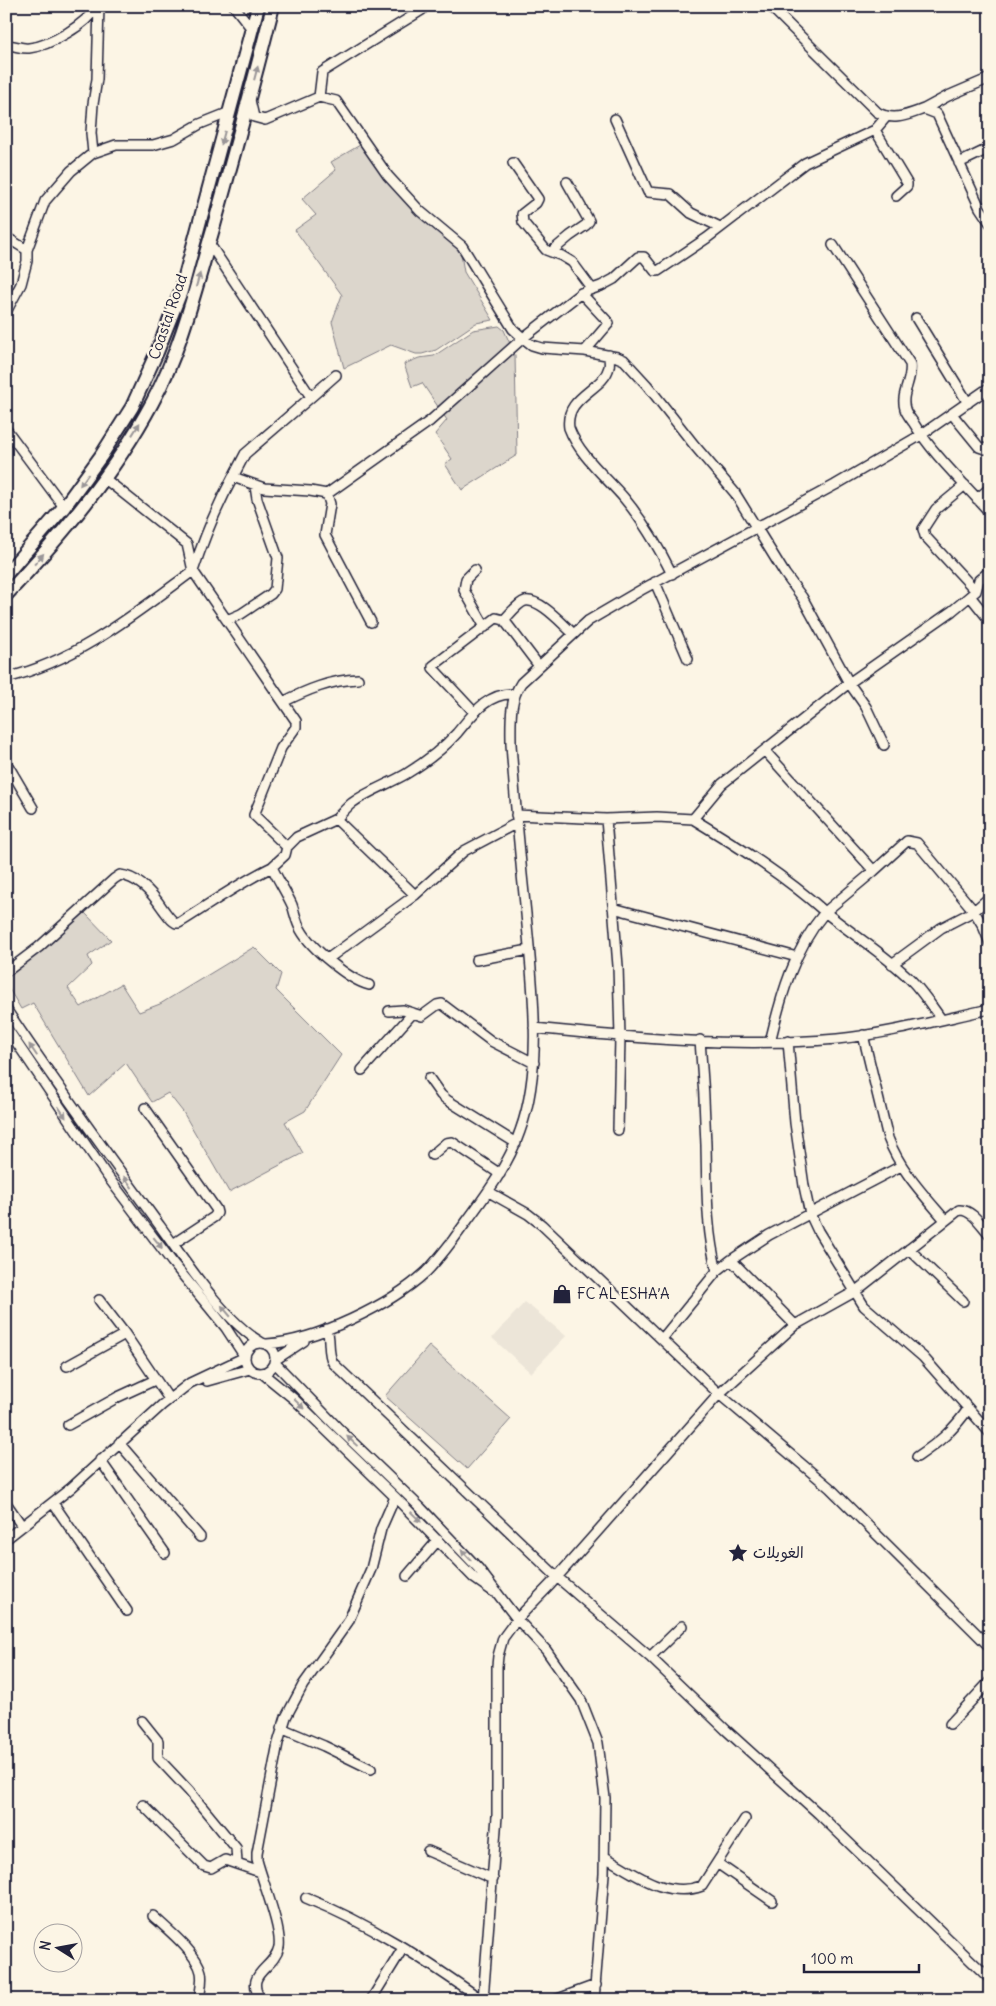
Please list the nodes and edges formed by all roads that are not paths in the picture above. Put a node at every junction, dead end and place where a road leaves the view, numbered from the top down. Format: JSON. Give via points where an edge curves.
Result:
{"nodes":[{"id":1,"x":98,"y":6,"type":"edge"},
{"id":2,"x":234,"y":6,"type":"edge"},
{"id":3,"x":258,"y":6,"type":"edge"},
{"id":4,"x":273,"y":6,"type":"edge"},
{"id":5,"x":771,"y":6,"type":"edge"},
{"id":6,"x":422,"y":10,"type":"dead end"},
{"id":7,"x":252,"y":29,"type":"junction"},
{"id":8,"x":6,"y":44,"type":"edge"},
{"id":9,"x":990,"y":78,"type":"edge"},
{"id":10,"x":320,"y":97,"type":"junction"},
{"id":11,"x":249,"y":99,"type":"junction"},
{"id":12,"x":924,"y":109,"type":"junction"},
{"id":13,"x":230,"y":112,"type":"junction"},
{"id":14,"x":887,"y":116,"type":"junction"},
{"id":15,"x":615,"y":119,"type":"dead end"},
{"id":16,"x":875,"y":130,"type":"junction"},
{"id":17,"x":990,"y":148,"type":"edge"},
{"id":18,"x":93,"y":152,"type":"junction"},
{"id":19,"x":513,"y":163,"type":"dead end"},
{"id":20,"x":959,"y":163,"type":"junction"},
{"id":21,"x":567,"y":182,"type":"dead end"},
{"id":22,"x":896,"y":196,"type":"dead end"},
{"id":23,"x":990,"y":223,"type":"edge"},
{"id":24,"x":720,"y":227,"type":"junction"},
{"id":25,"x":6,"y":237,"type":"edge"},
{"id":26,"x":209,"y":243,"type":"junction"},
{"id":27,"x":833,"y":245,"type":"dead end"},
{"id":28,"x":27,"y":250,"type":"junction"},
{"id":29,"x":551,"y":252,"type":"junction"},
{"id":30,"x":592,"y":289,"type":"junction"},
{"id":31,"x":581,"y":293,"type":"junction"},
{"id":32,"x":6,"y":312,"type":"edge"},
{"id":33,"x":916,"y":318,"type":"dead end"},
{"id":34,"x":523,"y":338,"type":"junction"},
{"id":35,"x":585,"y":351,"type":"junction"},
{"id":36,"x":609,"y":355,"type":"junction"},
{"id":37,"x":336,"y":375,"type":"dead end"},
{"id":38,"x":990,"y":387,"type":"edge"},
{"id":39,"x":311,"y":396,"type":"junction"},
{"id":40,"x":968,"y":403,"type":"junction"},
{"id":41,"x":952,"y":414,"type":"junction"},
{"id":42,"x":6,"y":429,"type":"edge"},
{"id":43,"x":921,"y":435,"type":"junction"},
{"id":44,"x":990,"y":448,"type":"edge"},
{"id":45,"x":233,"y":477,"type":"junction"},
{"id":46,"x":104,"y":478,"type":"junction"},
{"id":47,"x":966,"y":485,"type":"junction"},
{"id":48,"x":255,"y":486,"type":"junction"},
{"id":49,"x":990,"y":488,"type":"edge"},
{"id":50,"x":327,"y":494,"type":"junction"},
{"id":51,"x":977,"y":499,"type":"junction"},
{"id":52,"x":64,"y":507,"type":"junction"},
{"id":53,"x":990,"y":513,"type":"edge"},
{"id":54,"x":757,"y":528,"type":"junction"},
{"id":55,"x":475,"y":570,"type":"dead end"},
{"id":56,"x":193,"y":571,"type":"junction"},
{"id":57,"x":990,"y":571,"type":"edge"},
{"id":58,"x":6,"y":574,"type":"edge"},
{"id":59,"x":672,"y":574,"type":"junction"},
{"id":60,"x":655,"y":582,"type":"junction"},
{"id":61,"x":973,"y":594,"type":"junction"},
{"id":62,"x":6,"y":595,"type":"edge"},
{"id":63,"x":227,"y":620,"type":"junction"},
{"id":64,"x":504,"y":620,"type":"junction"},
{"id":65,"x":990,"y":620,"type":"edge"},
{"id":66,"x":371,"y":622,"type":"dead end"},
{"id":67,"x":485,"y":627,"type":"junction"},
{"id":68,"x":574,"y":634,"type":"junction"},
{"id":69,"x":688,"y":659,"type":"dead end"},
{"id":70,"x":539,"y":666,"type":"junction"},
{"id":71,"x":6,"y":678,"type":"edge"},
{"id":72,"x":358,"y":679,"type":"dead end"},
{"id":73,"x":850,"y":683,"type":"junction"},
{"id":74,"x":514,"y":694,"type":"junction"},
{"id":75,"x":283,"y":702,"type":"junction"},
{"id":76,"x":474,"y":712,"type":"junction"},
{"id":77,"x":884,"y":745,"type":"dead end"},
{"id":78,"x":764,"y":751,"type":"junction"},
{"id":79,"x":6,"y":762,"type":"edge"},
{"id":80,"x":32,"y":808,"type":"dead end"},
{"id":81,"x":336,"y":819,"type":"junction"},
{"id":82,"x":516,"y":819,"type":"junction"},
{"id":83,"x":606,"y":819,"type":"junction"},
{"id":84,"x":692,"y":819,"type":"junction"},
{"id":85,"x":287,"y":847,"type":"junction"},
{"id":86,"x":272,"y":868,"type":"junction"},
{"id":87,"x":874,"y":871,"type":"junction"},
{"id":88,"x":415,"y":895,"type":"junction"},
{"id":89,"x":990,"y":897,"type":"edge"},
{"id":90,"x":613,"y":908,"type":"junction"},
{"id":91,"x":974,"y":911,"type":"junction"},
{"id":92,"x":825,"y":912,"type":"junction"},
{"id":93,"x":990,"y":943,"type":"edge"},
{"id":94,"x":529,"y":950,"type":"junction"},
{"id":95,"x":797,"y":957,"type":"junction"},
{"id":96,"x":329,"y":958,"type":"junction"},
{"id":97,"x":476,"y":960,"type":"dead end"},
{"id":98,"x":892,"y":964,"type":"junction"},
{"id":99,"x":6,"y":972,"type":"edge"},
{"id":100,"x":369,"y":984,"type":"dead end"},
{"id":101,"x":6,"y":1009,"type":"edge"},
{"id":102,"x":990,"y":1009,"type":"edge"},
{"id":103,"x":390,"y":1010,"type":"dead end"},
{"id":104,"x":413,"y":1014,"type":"junction"},
{"id":105,"x":941,"y":1019,"type":"junction"},
{"id":106,"x":17,"y":1025,"type":"junction"},
{"id":107,"x":534,"y":1028,"type":"junction"},
{"id":108,"x":7,"y":1030,"type":"edge"},
{"id":109,"x":863,"y":1036,"type":"junction"},
{"id":110,"x":620,"y":1037,"type":"junction"},
{"id":111,"x":700,"y":1040,"type":"junction"},
{"id":112,"x":788,"y":1041,"type":"junction"},
{"id":113,"x":770,"y":1042,"type":"junction"},
{"id":114,"x":6,"y":1043,"type":"edge"},
{"id":115,"x":21,"y":1050,"type":"junction"},
{"id":116,"x":534,"y":1063,"type":"junction"},
{"id":117,"x":362,"y":1070,"type":"dead end"},
{"id":118,"x":429,"y":1078,"type":"dead end"},
{"id":119,"x":145,"y":1108,"type":"dead end"},
{"id":120,"x":618,"y":1130,"type":"dead end"},
{"id":121,"x":516,"y":1143,"type":"junction"},
{"id":122,"x":432,"y":1155,"type":"dead end"},
{"id":123,"x":901,"y":1166,"type":"junction"},
{"id":124,"x":500,"y":1174,"type":"junction"},
{"id":125,"x":489,"y":1192,"type":"junction"},
{"id":126,"x":810,"y":1214,"type":"junction"},
{"id":127,"x":945,"y":1220,"type":"junction"},
{"id":128,"x":990,"y":1234,"type":"edge"},
{"id":129,"x":173,"y":1244,"type":"junction"},
{"id":130,"x":909,"y":1249,"type":"junction"},
{"id":131,"x":731,"y":1260,"type":"junction"},
{"id":132,"x":717,"y":1271,"type":"junction"},
{"id":133,"x":856,"y":1290,"type":"junction"},
{"id":134,"x":99,"y":1300,"type":"dead end"},
{"id":135,"x":963,"y":1301,"type":"dead end"},
{"id":136,"x":795,"y":1325,"type":"junction"},
{"id":137,"x":323,"y":1330,"type":"junction"},
{"id":138,"x":248,"y":1333,"type":"junction"},
{"id":139,"x":125,"y":1334,"type":"junction"},
{"id":140,"x":662,"y":1339,"type":"junction"},
{"id":141,"x":236,"y":1341,"type":"junction"},
{"id":142,"x":264,"y":1343,"type":"junction"},
{"id":143,"x":289,"y":1346,"type":"junction"},
{"id":144,"x":245,"y":1357,"type":"junction"},
{"id":145,"x":235,"y":1361,"type":"junction"},
{"id":146,"x":275,"y":1361,"type":"junction"},
{"id":147,"x":67,"y":1366,"type":"dead end"},
{"id":148,"x":250,"y":1369,"type":"junction"},
{"id":149,"x":262,"y":1373,"type":"junction"},
{"id":150,"x":288,"y":1375,"type":"junction"},
{"id":151,"x":155,"y":1380,"type":"junction"},
{"id":152,"x":183,"y":1390,"type":"junction"},
{"id":153,"x":719,"y":1394,"type":"junction"},
{"id":154,"x":169,"y":1399,"type":"junction"},
{"id":155,"x":968,"y":1409,"type":"junction"},
{"id":156,"x":68,"y":1425,"type":"dead end"},
{"id":157,"x":990,"y":1433,"type":"edge"},
{"id":158,"x":119,"y":1443,"type":"junction"},
{"id":159,"x":917,"y":1457,"type":"dead end"},
{"id":160,"x":100,"y":1460,"type":"junction"},
{"id":161,"x":395,"y":1497,"type":"junction"},
{"id":162,"x":6,"y":1503,"type":"edge"},
{"id":163,"x":53,"y":1503,"type":"junction"},
{"id":164,"x":22,"y":1526,"type":"junction"},
{"id":165,"x":200,"y":1537,"type":"dead end"},
{"id":166,"x":6,"y":1539,"type":"edge"},
{"id":167,"x":438,"y":1540,"type":"junction"},
{"id":168,"x":166,"y":1553,"type":"dead end"},
{"id":169,"x":407,"y":1576,"type":"dead end"},
{"id":170,"x":557,"y":1577,"type":"junction"},
{"id":171,"x":496,"y":1594,"type":"junction"},
{"id":172,"x":127,"y":1611,"type":"dead end"},
{"id":173,"x":517,"y":1619,"type":"junction"},
{"id":174,"x":682,"y":1626,"type":"dead end"},
{"id":175,"x":990,"y":1647,"type":"edge"},
{"id":176,"x":650,"y":1658,"type":"junction"},
{"id":177,"x":990,"y":1681,"type":"edge"},
{"id":178,"x":142,"y":1721,"type":"dead end"},
{"id":179,"x":950,"y":1724,"type":"dead end"},
{"id":180,"x":281,"y":1728,"type":"junction"},
{"id":181,"x":371,"y":1769,"type":"dead end"},
{"id":182,"x":143,"y":1805,"type":"dead end"},
{"id":183,"x":745,"y":1819,"type":"dead end"},
{"id":184,"x":428,"y":1851,"type":"dead end"},
{"id":185,"x":605,"y":1857,"type":"junction"},
{"id":186,"x":237,"y":1863,"type":"junction"},
{"id":187,"x":717,"y":1863,"type":"junction"},
{"id":188,"x":260,"y":1872,"type":"junction"},
{"id":189,"x":493,"y":1879,"type":"junction"},
{"id":190,"x":306,"y":1898,"type":"dead end"},
{"id":191,"x":772,"y":1901,"type":"dead end"},
{"id":192,"x":153,"y":1916,"type":"dead end"},
{"id":193,"x":404,"y":1948,"type":"junction"},
{"id":194,"x":990,"y":1979,"type":"edge"},
{"id":195,"x":596,"y":1985,"type":"junction"},
{"id":196,"x":199,"y":2000,"type":"edge"},
{"id":197,"x":261,"y":2000,"type":"edge"},
{"id":198,"x":371,"y":2000,"type":"edge"},
{"id":199,"x":482,"y":2000,"type":"edge"},
{"id":200,"x":555,"y":2000,"type":"edge"},
{"id":201,"x":594,"y":2000,"type":"edge"}],
"edges":[{"from":1,"to":8,"type":"street","via":[[81,23],[50,41],[29,48]]},
{"from":1,"to":18,"type":"street","via":[[97,79],[90,133]]},
{"from":2,"to":7,"type":"street"},
{"from":3,"to":7,"type":"highway","name":"Coastal Road"},
{"from":11,"to":4,"type":"highway","name":"Coastal Road","one_way":true},
{"from":5,"to":14,"type":"street","via":[[857,94],[877,112]]},
{"from":6,"to":10,"type":"street","via":[[322,72]]},
{"from":7,"to":13,"type":"highway","name":"Coastal Road"},
{"from":9,"to":12,"type":"street"},
{"from":10,"to":11,"type":"street","via":[[265,120],[254,118]]},
{"from":10,"to":34,"type":"street","via":[[336,102],[394,183],[420,211],[462,246],[513,328]]},
{"from":11,"to":26,"type":"highway","name":"Coastal Road"},
{"from":12,"to":14,"type":"street","via":[[900,117]]},
{"from":12,"to":20,"type":"street","via":[[936,114]]},
{"from":13,"to":18,"type":"street","via":[[174,139]]},
{"from":13,"to":52,"type":"highway","name":"Coastal Road","one_way":true,"via":[[181,291],[157,352],[132,407]]},
{"from":14,"to":16,"type":"street"},
{"from":15,"to":24,"type":"street","via":[[648,192],[670,194],[691,214]]},
{"from":16,"to":22,"type":"street","via":[[907,183]]},
{"from":16,"to":24,"type":"street","via":[[805,163]]},
{"from":17,"to":20,"type":"street"},
{"from":18,"to":28,"type":"street","via":[[45,201]]},
{"from":19,"to":29,"type":"street","via":[[538,199],[522,214],[523,222]]},
{"from":20,"to":23,"type":"street"},
{"from":21,"to":29,"type":"street","via":[[589,220],[586,226]]},
{"from":24,"to":30,"type":"street","via":[[658,271],[641,256],[614,279]]},
{"from":25,"to":28,"type":"street"},
{"from":26,"to":39,"type":"street"},
{"from":46,"to":26,"type":"highway","name":"Coastal Road","one_way":true,"via":[[152,403],[172,358]]},
{"from":27,"to":43,"type":"street","via":[[910,364],[912,373],[904,397],[905,409]]},
{"from":28,"to":32,"type":"street","via":[[23,278]]},
{"from":29,"to":30,"type":"street","via":[[572,262]]},
{"from":30,"to":31,"type":"street"},
{"from":31,"to":34,"type":"street"},
{"from":31,"to":35,"type":"street","via":[[609,323]]},
{"from":33,"to":40,"type":"street"},
{"from":34,"to":35,"type":"street","via":[[542,348]]},
{"from":34,"to":50,"type":"street","via":[[430,421]]},
{"from":35,"to":36,"type":"street"},
{"from":36,"to":54,"type":"street","via":[[624,360],[647,385],[735,493]]},
{"from":36,"to":59,"type":"street","via":[[606,375],[570,412],[569,428],[595,467],[651,533]]},
{"from":37,"to":39,"type":"street"},
{"from":38,"to":40,"type":"street"},
{"from":39,"to":45,"type":"street","via":[[245,454]]},
{"from":40,"to":41,"type":"street"},
{"from":41,"to":43,"type":"street"},
{"from":41,"to":44,"type":"street","via":[[979,447]]},
{"from":42,"to":52,"type":"street"},
{"from":43,"to":47,"type":"street"},
{"from":43,"to":54,"type":"street"},
{"from":45,"to":48,"type":"street"},
{"from":45,"to":56,"type":"street","via":[[206,530]]},
{"from":46,"to":56,"type":"street","via":[[187,544]]},
{"from":62,"to":46,"type":"highway","name":"Coastal Road","one_way":true,"via":[[78,514]]},
{"from":47,"to":51,"type":"street"},
{"from":47,"to":61,"type":"street","via":[[936,509],[923,528],[925,536]]},
{"from":48,"to":50,"type":"street"},
{"from":48,"to":63,"type":"street","via":[[278,558],[275,589],[272,594]]},
{"from":49,"to":51,"type":"street"},
{"from":50,"to":66,"type":"street","via":[[330,504],[326,535]]},
{"from":51,"to":53,"type":"street"},
{"from":52,"to":58,"type":"highway","name":"Coastal Road"},
{"from":54,"to":59,"type":"street"},
{"from":54,"to":73,"type":"street","via":[[802,597]]},
{"from":55,"to":67,"type":"street","via":[[466,579],[464,590]]},
{"from":56,"to":63,"type":"street"},
{"from":56,"to":71,"type":"street","via":[[86,645]]},
{"from":57,"to":61,"type":"street","via":[[979,580]]},
{"from":59,"to":60,"type":"street"},
{"from":60,"to":68,"type":"street","via":[[588,621]]},
{"from":60,"to":69,"type":"street"},
{"from":61,"to":65,"type":"street"},
{"from":61,"to":73,"type":"street"},
{"from":63,"to":75,"type":"street"},
{"from":64,"to":67,"type":"street","via":[[496,618]]},
{"from":64,"to":68,"type":"street","via":[[523,602],[532,601],[549,611]]},
{"from":64,"to":70,"type":"street"},
{"from":67,"to":76,"type":"street","via":[[433,666]]},
{"from":68,"to":70,"type":"street"},
{"from":70,"to":74,"type":"street"},
{"from":72,"to":75,"type":"street","via":[[319,686]]},
{"from":73,"to":77,"type":"street"},
{"from":73,"to":78,"type":"street"},
{"from":74,"to":76,"type":"street","via":[[499,695]]},
{"from":74,"to":82,"type":"street","via":[[511,744]]},
{"from":75,"to":85,"type":"street","via":[[295,719],[296,727],[281,748],[254,815]]},
{"from":76,"to":81,"type":"street","via":[[434,754],[352,803]]},
{"from":78,"to":84,"type":"street","via":[[722,784]]},
{"from":78,"to":87,"type":"street"},
{"from":79,"to":80,"type":"street"},
{"from":81,"to":85,"type":"street","via":[[303,833]]},
{"from":81,"to":88,"type":"street"},
{"from":82,"to":83,"type":"street"},
{"from":82,"to":88,"type":"street","via":[[464,851]]},
{"from":82,"to":94,"type":"street"},
{"from":83,"to":84,"type":"street"},
{"from":83,"to":90,"type":"street"},
{"from":84,"to":92,"type":"street","via":[[751,855]]},
{"from":85,"to":86,"type":"street","via":[[286,855]]},
{"from":86,"to":96,"type":"street","via":[[302,933]]},
{"from":86,"to":99,"type":"street","via":[[249,878],[179,923],[170,919],[150,892],[132,878],[120,875]]},
{"from":87,"to":91,"type":"street","via":[[907,842],[917,843]]},
{"from":87,"to":92,"type":"street"},
{"from":88,"to":96,"type":"street"},
{"from":89,"to":91,"type":"street"},
{"from":90,"to":95,"type":"street"},
{"from":90,"to":110,"type":"street"},
{"from":91,"to":93,"type":"street"},
{"from":91,"to":98,"type":"street","via":[[941,928]]},
{"from":92,"to":95,"type":"street"},
{"from":92,"to":98,"type":"street"},
{"from":94,"to":97,"type":"street"},
{"from":94,"to":107,"type":"street"},
{"from":95,"to":113,"type":"street","via":[[783,990]]},
{"from":96,"to":100,"type":"street","via":[[351,976]]},
{"from":98,"to":105,"type":"street","via":[[922,993]]},
{"from":101,"to":106,"type":"street"},
{"from":102,"to":105,"type":"street"},
{"from":103,"to":104,"type":"street"},
{"from":104,"to":116,"type":"street","via":[[424,1015],[442,1004],[491,1041]]},
{"from":104,"to":117,"type":"street"},
{"from":105,"to":109,"type":"street"},
{"from":106,"to":108,"type":"street"},
{"from":129,"to":106,"type":"street","one_way":true,"via":[[58,1088]]},
{"from":107,"to":110,"type":"street"},
{"from":107,"to":116,"type":"street"},
{"from":108,"to":115,"type":"street"},
{"from":109,"to":112,"type":"street"},
{"from":109,"to":123,"type":"street","via":[[888,1138]]},
{"from":110,"to":111,"type":"street"},
{"from":110,"to":120,"type":"street"},
{"from":111,"to":113,"type":"street"},
{"from":111,"to":132,"type":"street","via":[[705,1089],[708,1223]]},
{"from":112,"to":113,"type":"street"},
{"from":112,"to":126,"type":"street","via":[[795,1123]]},
{"from":114,"to":115,"type":"street"},
{"from":115,"to":141,"type":"street","one_way":true,"via":[[106,1174]]},
{"from":116,"to":121,"type":"street","via":[[525,1118]]},
{"from":118,"to":121,"type":"street","via":[[447,1100]]},
{"from":119,"to":129,"type":"street","via":[[217,1213]]},
{"from":121,"to":124,"type":"street"},
{"from":122,"to":124,"type":"street","via":[[446,1142],[452,1142]]},
{"from":123,"to":126,"type":"street"},
{"from":123,"to":127,"type":"street"},
{"from":124,"to":125,"type":"street"},
{"from":125,"to":137,"type":"street","via":[[424,1273],[393,1298]]},
{"from":125,"to":140,"type":"street","via":[[542,1225]]},
{"from":126,"to":131,"type":"street"},
{"from":126,"to":133,"type":"street"},
{"from":127,"to":128,"type":"street","via":[[954,1212],[964,1210]]},
{"from":127,"to":130,"type":"street"},
{"from":138,"to":129,"type":"street","one_way":true,"via":[[196,1276]]},
{"from":130,"to":133,"type":"street"},
{"from":130,"to":135,"type":"street"},
{"from":131,"to":132,"type":"street"},
{"from":131,"to":136,"type":"street"},
{"from":132,"to":140,"type":"street"},
{"from":133,"to":136,"type":"street"},
{"from":133,"to":155,"type":"street","via":[[864,1306],[922,1356]]},
{"from":134,"to":139,"type":"street"},
{"from":136,"to":153,"type":"street"},
{"from":137,"to":143,"type":"street"},
{"from":137,"to":170,"type":"street","via":[[330,1342],[333,1363]]},
{"from":138,"to":142,"type":"street"},
{"from":138,"to":143,"type":"street"},
{"from":139,"to":147,"type":"street"},
{"from":139,"to":151,"type":"street"},
{"from":140,"to":153,"type":"street"},
{"from":141,"to":144,"type":"street"},
{"from":141,"to":145,"type":"street"},
{"from":142,"to":143,"type":"street"},
{"from":142,"to":144,"type":"street","via":[[250,1346]]},
{"from":142,"to":146,"type":"street","via":[[272,1349]]},
{"from":143,"to":146,"type":"street"},
{"from":143,"to":150,"type":"street"},
{"from":144,"to":145,"type":"street"},
{"from":144,"to":148,"type":"street"},
{"from":145,"to":152,"type":"street","via":[[192,1382]]},
{"from":146,"to":149,"type":"street"},
{"from":146,"to":150,"type":"street"},
{"from":148,"to":149,"type":"street"},
{"from":148,"to":152,"type":"street"},
{"from":149,"to":161,"type":"street","one_way":true,"via":[[294,1399]]},
{"from":171,"to":150,"type":"street","one_way":true,"via":[[482,1573],[450,1538]]},
{"from":151,"to":154,"type":"street"},
{"from":151,"to":156,"type":"street"},
{"from":152,"to":154,"type":"street"},
{"from":153,"to":170,"type":"street"},
{"from":153,"to":175,"type":"street","via":[[830,1488]]},
{"from":154,"to":158,"type":"street"},
{"from":155,"to":157,"type":"street"},
{"from":155,"to":159,"type":"street","via":[[944,1439]]},
{"from":158,"to":160,"type":"street"},
{"from":158,"to":165,"type":"street"},
{"from":160,"to":163,"type":"street"},
{"from":160,"to":168,"type":"street"},
{"from":161,"to":167,"type":"street","one_way":true},
{"from":161,"to":180,"type":"street","via":[[381,1529],[371,1569],[348,1622],[294,1699]]},
{"from":162,"to":164,"type":"street"},
{"from":163,"to":164,"type":"street"},
{"from":163,"to":172,"type":"street"},
{"from":164,"to":166,"type":"street"},
{"from":167,"to":169,"type":"street"},
{"from":167,"to":171,"type":"street","via":[[474,1578]]},
{"from":170,"to":173,"type":"street"},
{"from":170,"to":176,"type":"street"},
{"from":171,"to":173,"type":"street"},
{"from":173,"to":185,"type":"street","via":[[567,1678],[581,1700],[598,1743],[605,1798]]},
{"from":173,"to":189,"type":"street","via":[[503,1638],[498,1656],[498,1781]]},
{"from":174,"to":176,"type":"street"},
{"from":176,"to":194,"type":"street"},
{"from":177,"to":179,"type":"street"},
{"from":178,"to":186,"type":"street","via":[[158,1741],[158,1758],[236,1848]]},
{"from":180,"to":181,"type":"street"},
{"from":180,"to":188,"type":"street","via":[[257,1853]]},
{"from":182,"to":186,"type":"street","via":[[204,1866],[211,1868],[225,1860]]},
{"from":183,"to":187,"type":"street"},
{"from":184,"to":189,"type":"street"},
{"from":185,"to":187,"type":"street","via":[[668,1890],[692,1890],[702,1886]]},
{"from":185,"to":195,"type":"street"},
{"from":186,"to":188,"type":"street"},
{"from":187,"to":191,"type":"street"},
{"from":188,"to":197,"type":"street","via":[[279,1940],[278,1951],[255,1981],[255,1990]]},
{"from":189,"to":199,"type":"street"},
{"from":190,"to":193,"type":"street","via":[[346,1915]]},
{"from":192,"to":196,"type":"street","via":[[200,1967]]},
{"from":193,"to":198,"type":"street"},
{"from":193,"to":199,"type":"street"},
{"from":195,"to":200,"type":"street"},
{"from":195,"to":201,"type":"street"}]}
